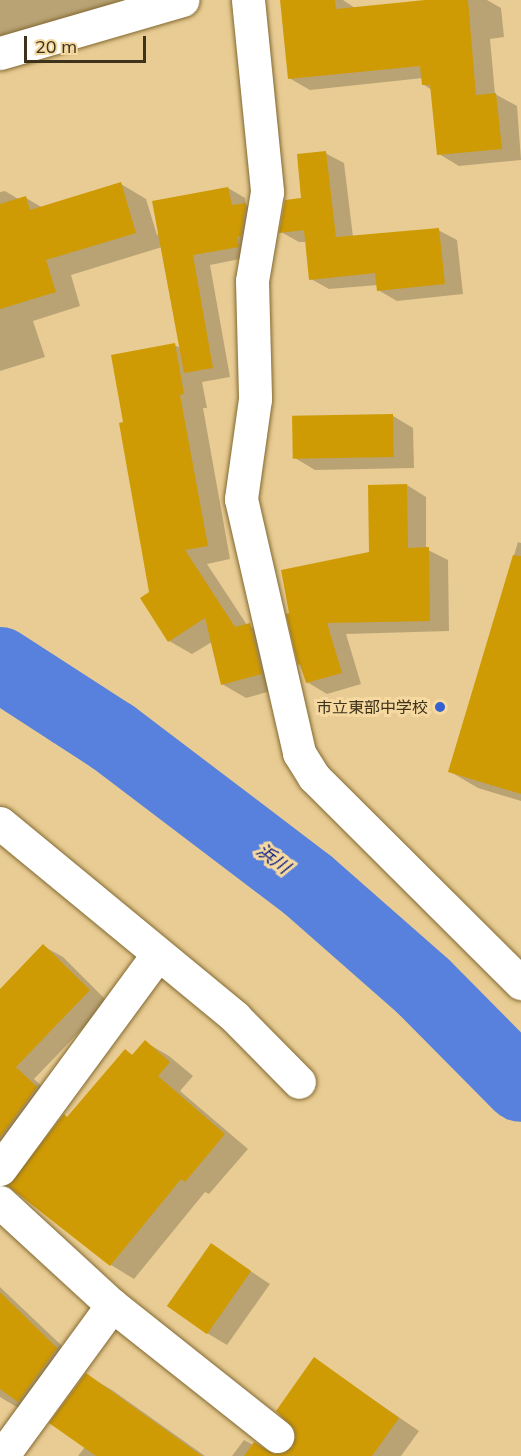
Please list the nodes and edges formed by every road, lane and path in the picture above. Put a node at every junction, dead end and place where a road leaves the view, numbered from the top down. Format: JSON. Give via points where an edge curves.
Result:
{"nodes":[{"id":1,"x":182,"y":0,"type":"edge"},
{"id":2,"x":248,"y":0,"type":"edge"},
{"id":3,"x":0,"y":53,"type":"edge"},
{"id":4,"x":0,"y":823,"type":"edge"},
{"id":5,"x":156,"y":955,"type":"junction"},
{"id":6,"x":521,"y":983,"type":"edge"},
{"id":7,"x":299,"y":1082,"type":"dead end"},
{"id":8,"x":0,"y":1168,"type":"edge"},
{"id":9,"x":0,"y":1202,"type":"edge"},
{"id":10,"x":112,"y":1305,"type":"junction"},
{"id":11,"x":277,"y":1436,"type":"dead end"},
{"id":12,"x":2,"y":1456,"type":"edge"}],
"edges":[{"from":1,"to":3,"type":"street"},
{"from":2,"to":6,"type":"street","via":[[267,192],[252,281],[255,399],[241,499],[299,753],[314,777]]},
{"from":4,"to":5,"type":"street"},
{"from":5,"to":7,"type":"street","via":[[235,1017]]},
{"from":5,"to":8,"type":"street"},
{"from":9,"to":10,"type":"street"},
{"from":10,"to":11,"type":"street"},
{"from":10,"to":12,"type":"street"}]}
